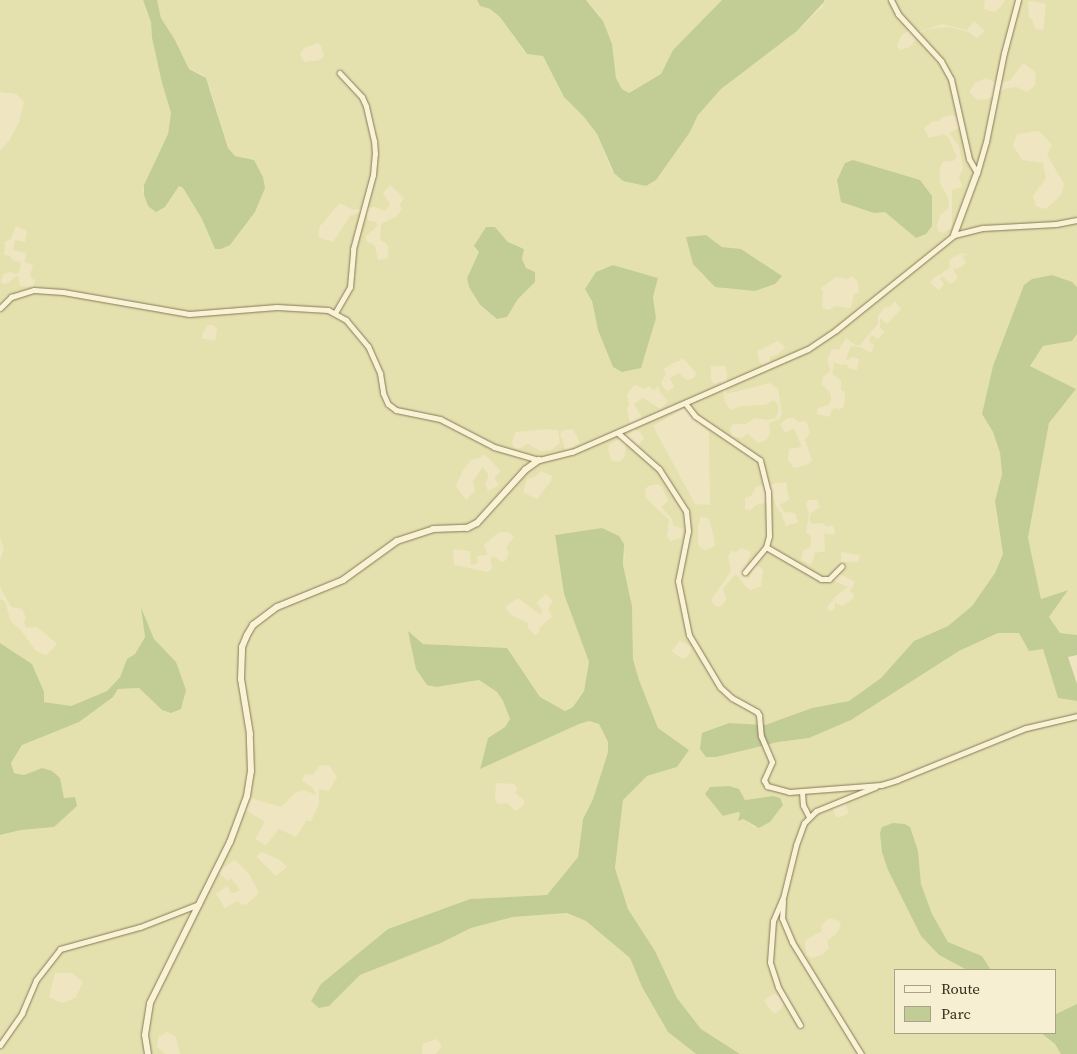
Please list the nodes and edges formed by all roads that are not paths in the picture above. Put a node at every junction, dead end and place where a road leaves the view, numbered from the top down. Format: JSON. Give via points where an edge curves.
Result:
{"nodes":[{"id":1,"x":891,"y":0,"type":"edge"},
{"id":2,"x":1018,"y":0,"type":"edge"},
{"id":3,"x":340,"y":74,"type":"dead end"},
{"id":4,"x":977,"y":173,"type":"junction"},
{"id":5,"x":1077,"y":220,"type":"edge"},
{"id":6,"x":954,"y":235,"type":"junction"},
{"id":7,"x":0,"y":297,"type":"edge"},
{"id":8,"x":4,"y":302,"type":"junction"},
{"id":9,"x":0,"y":308,"type":"edge"},
{"id":10,"x":335,"y":313,"type":"junction"},
{"id":11,"x":686,"y":403,"type":"junction"},
{"id":12,"x":618,"y":433,"type":"junction"},
{"id":13,"x":539,"y":460,"type":"junction"},
{"id":14,"x":766,"y":548,"type":"junction"},
{"id":15,"x":842,"y":566,"type":"dead end"},
{"id":16,"x":745,"y":572,"type":"dead end"},
{"id":17,"x":1077,"y":716,"type":"edge"},
{"id":18,"x":881,"y":785,"type":"junction"},
{"id":19,"x":802,"y":792,"type":"junction"},
{"id":20,"x":809,"y":817,"type":"junction"},
{"id":21,"x":783,"y":898,"type":"junction"},
{"id":22,"x":199,"y":904,"type":"junction"},
{"id":23,"x":800,"y":1025,"type":"dead end"},
{"id":24,"x":0,"y":1045,"type":"edge"},
{"id":25,"x":148,"y":1054,"type":"edge"},
{"id":26,"x":861,"y":1054,"type":"edge"}],
"edges":[{"from":1,"to":4,"type":"street","via":[[898,14],[941,62],[951,79],[969,159]]},
{"from":2,"to":4,"type":"street"},
{"from":3,"to":10,"type":"street","via":[[362,97],[366,106],[375,154],[373,175],[353,249],[350,287]]},
{"from":4,"to":6,"type":"street"},
{"from":5,"to":6,"type":"street","via":[[983,228]]},
{"from":6,"to":11,"type":"street","via":[[822,341],[792,358],[718,386]]},
{"from":7,"to":8,"type":"street"},
{"from":8,"to":9,"type":"street"},
{"from":8,"to":10,"type":"street","via":[[19,293],[51,291],[189,314],[290,306]]},
{"from":10,"to":13,"type":"street","via":[[351,325],[368,346],[380,373],[383,393],[388,404],[396,410],[440,419],[494,447]]},
{"from":11,"to":12,"type":"street"},
{"from":11,"to":14,"type":"street","via":[[695,416],[760,460],[768,491],[770,518]]},
{"from":12,"to":13,"type":"street","via":[[572,452]]},
{"from":12,"to":19,"type":"street","via":[[659,468],[686,511],[688,531],[678,581],[689,635],[720,687],[759,715],[761,736],[772,762],[764,780],[767,786]]},
{"from":13,"to":22,"type":"street","via":[[525,470],[477,523],[467,528],[433,529],[396,541],[343,580],[277,607],[254,625],[241,654],[251,771],[247,796],[236,828]]},
{"from":14,"to":15,"type":"street","via":[[825,580]]},
{"from":14,"to":16,"type":"street"},
{"from":17,"to":18,"type":"street","via":[[1026,728]]},
{"from":18,"to":19,"type":"street"},
{"from":18,"to":20,"type":"street","via":[[826,806]]},
{"from":19,"to":20,"type":"street","via":[[803,805]]},
{"from":20,"to":21,"type":"street","via":[[796,845]]},
{"from":21,"to":23,"type":"street","via":[[773,921],[770,962],[778,987]]},
{"from":21,"to":26,"type":"street","via":[[782,918],[792,942]]},
{"from":22,"to":24,"type":"street","via":[[140,927],[60,948],[36,980],[22,1013]]},
{"from":22,"to":25,"type":"street","via":[[150,1003],[145,1035]]}]}
